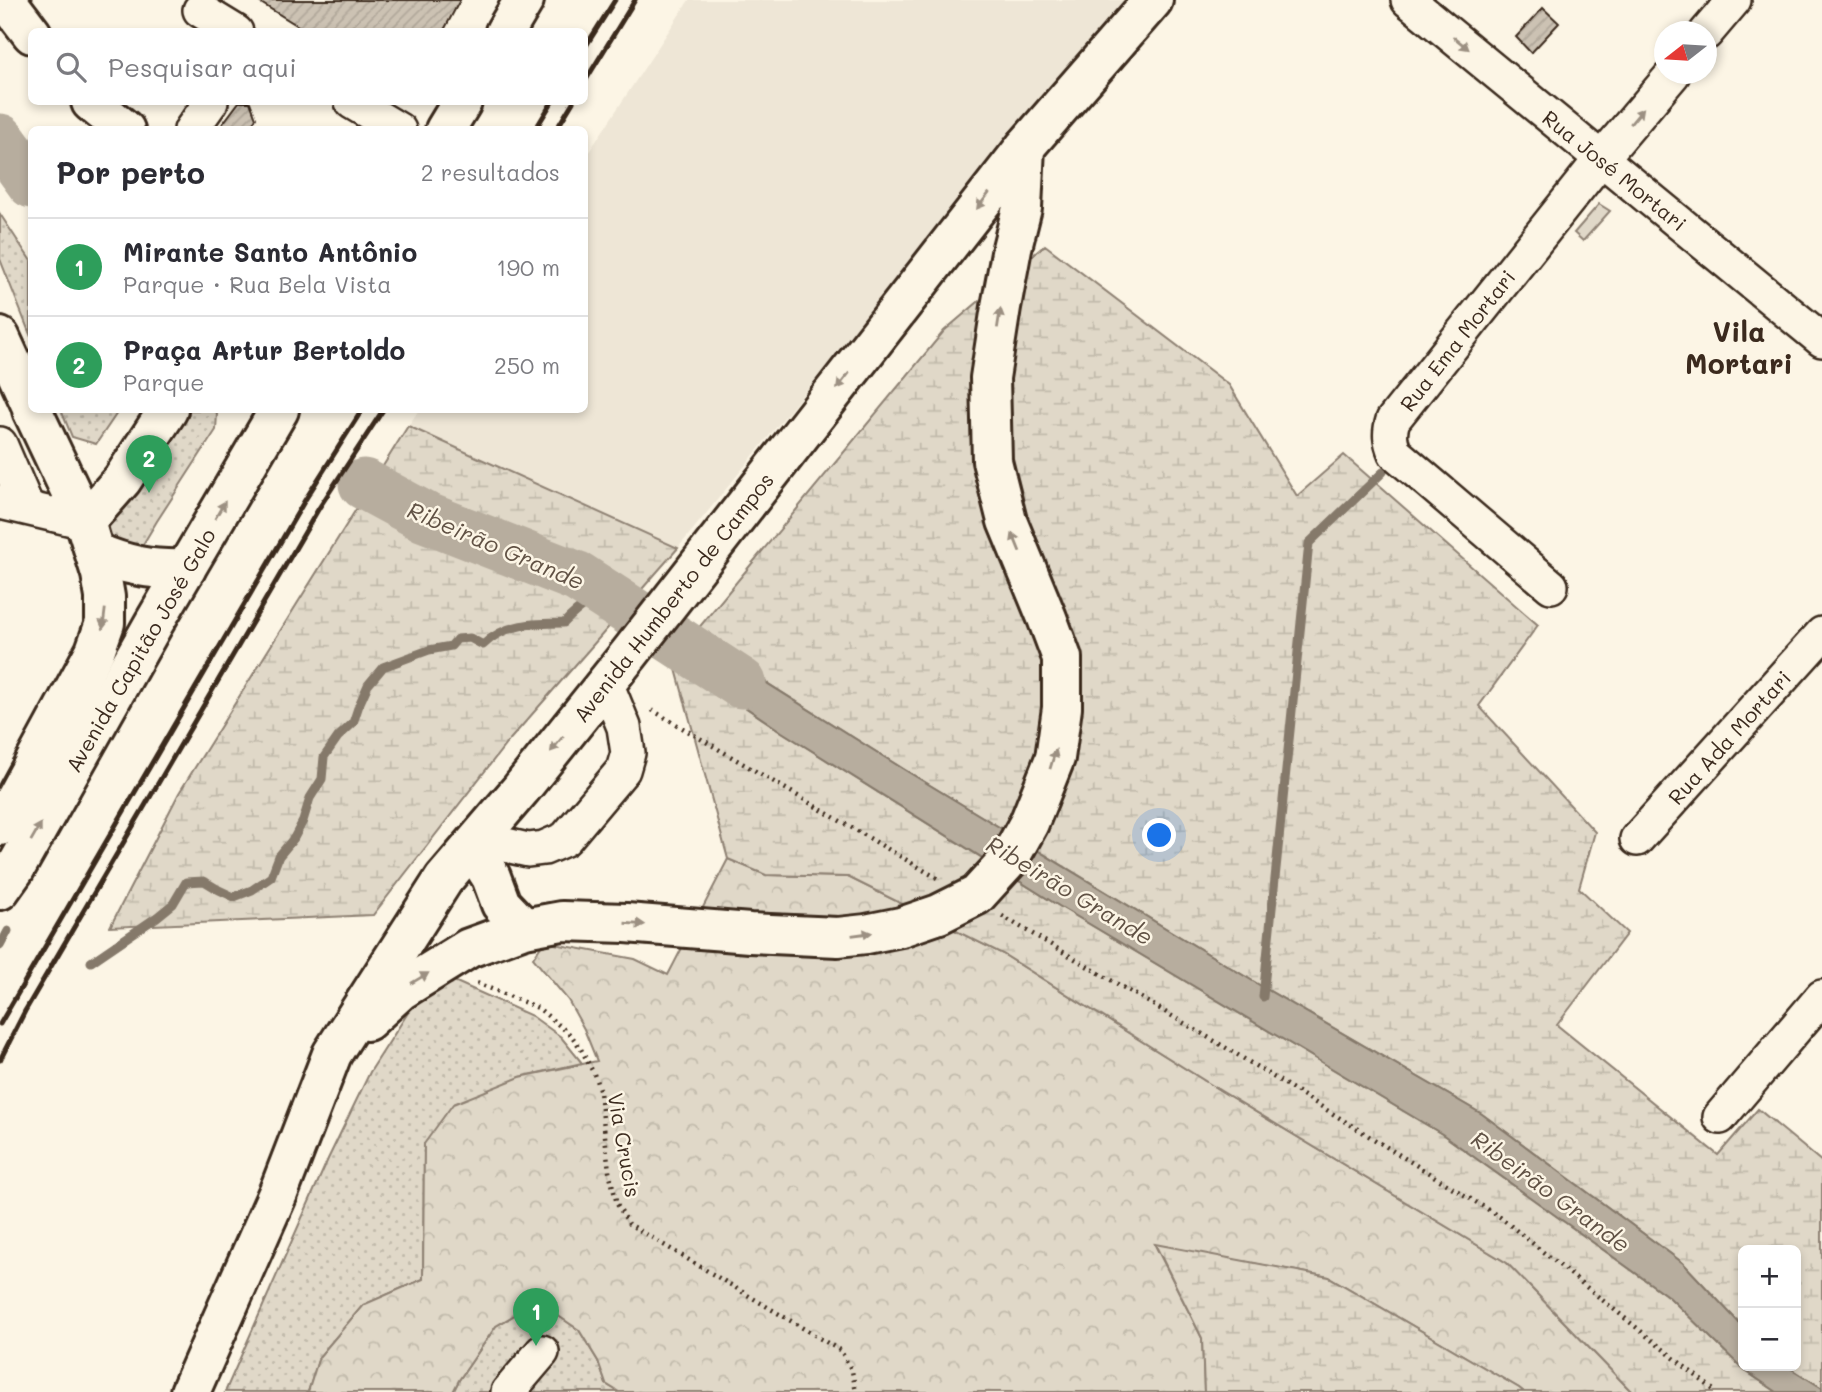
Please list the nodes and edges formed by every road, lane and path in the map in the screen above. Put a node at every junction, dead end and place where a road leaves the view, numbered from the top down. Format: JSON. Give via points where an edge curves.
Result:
{"nodes":[{"id":1,"x":6,"y":0,"type":"edge"},
{"id":2,"x":524,"y":0,"type":"edge"},
{"id":3,"x":1153,"y":0,"type":"edge"},
{"id":4,"x":1408,"y":0,"type":"edge"},
{"id":5,"x":1734,"y":0,"type":"edge"},
{"id":6,"x":200,"y":10,"type":"dead end"},
{"id":7,"x":1716,"y":21,"type":"edge"},
{"id":8,"x":229,"y":28,"type":"edge"},
{"id":9,"x":507,"y":28,"type":"edge"},
{"id":10,"x":28,"y":29,"type":"edge"},
{"id":11,"x":1665,"y":84,"type":"edge"},
{"id":12,"x":85,"y":105,"type":"edge"},
{"id":13,"x":95,"y":105,"type":"edge"},
{"id":14,"x":209,"y":105,"type":"edge"},
{"id":15,"x":357,"y":105,"type":"edge"},
{"id":16,"x":460,"y":105,"type":"edge"},
{"id":17,"x":101,"y":126,"type":"edge"},
{"id":18,"x":120,"y":126,"type":"edge"},
{"id":19,"x":194,"y":126,"type":"edge"},
{"id":20,"x":392,"y":126,"type":"edge"},
{"id":21,"x":447,"y":126,"type":"edge"},
{"id":22,"x":1025,"y":147,"type":"junction"},
{"id":23,"x":1601,"y":159,"type":"junction"},
{"id":24,"x":0,"y":337,"type":"edge"},
{"id":25,"x":1822,"y":340,"type":"edge"},
{"id":26,"x":28,"y":399,"type":"edge"},
{"id":27,"x":34,"y":413,"type":"edge"},
{"id":28,"x":166,"y":413,"type":"edge"},
{"id":29,"x":277,"y":413,"type":"edge"},
{"id":30,"x":0,"y":444,"type":"edge"},
{"id":31,"x":122,"y":480,"type":"junction"},
{"id":32,"x":68,"y":487,"type":"junction"},
{"id":33,"x":14,"y":504,"type":"edge"},
{"id":34,"x":90,"y":537,"type":"junction"},
{"id":35,"x":186,"y":569,"type":"junction"},
{"id":36,"x":1552,"y":586,"type":"dead end"},
{"id":37,"x":1822,"y":634,"type":"edge"},
{"id":38,"x":606,"y":683,"type":"junction"},
{"id":39,"x":0,"y":826,"type":"edge"},
{"id":40,"x":1637,"y":839,"type":"dead end"},
{"id":41,"x":475,"y":843,"type":"junction"},
{"id":42,"x":941,"y":880,"type":"dead end"},
{"id":43,"x":0,"y":890,"type":"edge"},
{"id":44,"x":989,"y":905,"type":"junction"},
{"id":45,"x":524,"y":928,"type":"junction"},
{"id":46,"x":470,"y":978,"type":"dead end"},
{"id":47,"x":1822,"y":997,"type":"edge"},
{"id":48,"x":332,"y":1054,"type":"junction"},
{"id":49,"x":1720,"y":1117,"type":"dead end"},
{"id":50,"x":542,"y":1352,"type":"dead end"},
{"id":51,"x":190,"y":1392,"type":"edge"},
{"id":52,"x":508,"y":1392,"type":"edge"},
{"id":53,"x":856,"y":1392,"type":"edge"},
{"id":54,"x":1716,"y":1392,"type":"edge"}],
"edges":[{"from":1,"to":10,"type":"main road"},
{"from":2,"to":9,"type":"main road"},
{"from":3,"to":22,"type":"main road","name":"Avenida Humberto de Campos"},
{"from":4,"to":23,"type":"street","name":"Rua José Mortari","one_way":true},
{"from":5,"to":7,"type":"street"},
{"from":6,"to":8,"type":"street"},
{"from":23,"to":11,"type":"street","name":"Rua Ema Mortari","one_way":true},
{"from":12,"to":17,"type":"main road"},
{"from":13,"to":18,"type":"main road"},
{"from":14,"to":19,"type":"street"},
{"from":15,"to":20,"type":"street"},
{"from":16,"to":21,"type":"main road"},
{"from":22,"to":38,"type":"main road","name":"Avenida Humberto de Campos","one_way":true},
{"from":44,"to":22,"type":"main road","name":"Avenida Humberto de Campos","one_way":true,"via":[[1055,758],[1062,708],[1062,658],[1007,521],[992,461],[990,378],[1022,208]]},
{"from":23,"to":25,"type":"street","name":"Rua José Mortari"},
{"from":23,"to":36,"type":"street","name":"Rua Ema Mortari","via":[[1393,420],[1389,431],[1395,453]]},
{"from":24,"to":26,"type":"main road","name":"Avenida Capitão José Galo"},
{"from":27,"to":32,"type":"main road","name":"Avenida Capitão José Galo"},
{"from":28,"to":31,"type":"main road"},
{"from":35,"to":29,"type":"main road","name":"Avenida Capitão José Galo","one_way":true},
{"from":30,"to":33,"type":"street"},
{"from":31,"to":32,"type":"main road"},
{"from":31,"to":34,"type":"main road"},
{"from":32,"to":34,"type":"main road","name":"Avenida Capitão José Galo"},
{"from":33,"to":34,"type":"street"},
{"from":34,"to":35,"type":"main road","via":[[117,561],[163,570]]},
{"from":34,"to":39,"type":"main road","name":"Avenida Capitão José Galo","one_way":true,"via":[[105,597],[105,623],[95,651]]},
{"from":43,"to":35,"type":"main road","name":"Avenida Capitão José Galo","one_way":true},
{"from":37,"to":40,"type":"street","name":"Rua Ada Mortari"},
{"from":38,"to":41,"type":"main road","name":"Avenida Humberto de Campos","one_way":true},
{"from":38,"to":41,"type":"street","via":[[624,727],[628,753],[623,770],[565,839],[528,850]]},
{"from":38,"to":42,"type":"path"},
{"from":41,"to":45,"type":"main road","via":[[501,904]]},
{"from":41,"to":48,"type":"main road","name":"Avenida Humberto de Campos","via":[[444,879]]},
{"from":45,"to":44,"type":"main road","name":"Avenida Humberto de Campos","one_way":true,"via":[[562,921],[838,937]]},
{"from":44,"to":54,"type":"path","via":[[1500,1217]]},
{"from":48,"to":45,"type":"main road","name":"Avenida Humberto de Campos","one_way":true,"via":[[401,990],[469,948]]},
{"from":46,"to":53,"type":"path","name":"Via Crucis","via":[[538,1008],[581,1049],[600,1092],[609,1171],[617,1204],[629,1224],[841,1351]]},
{"from":47,"to":49,"type":"street"},
{"from":48,"to":51,"type":"main road","name":"Avenida Humberto de Campos","via":[[279,1191]]},
{"from":50,"to":52,"type":"street"}]}
